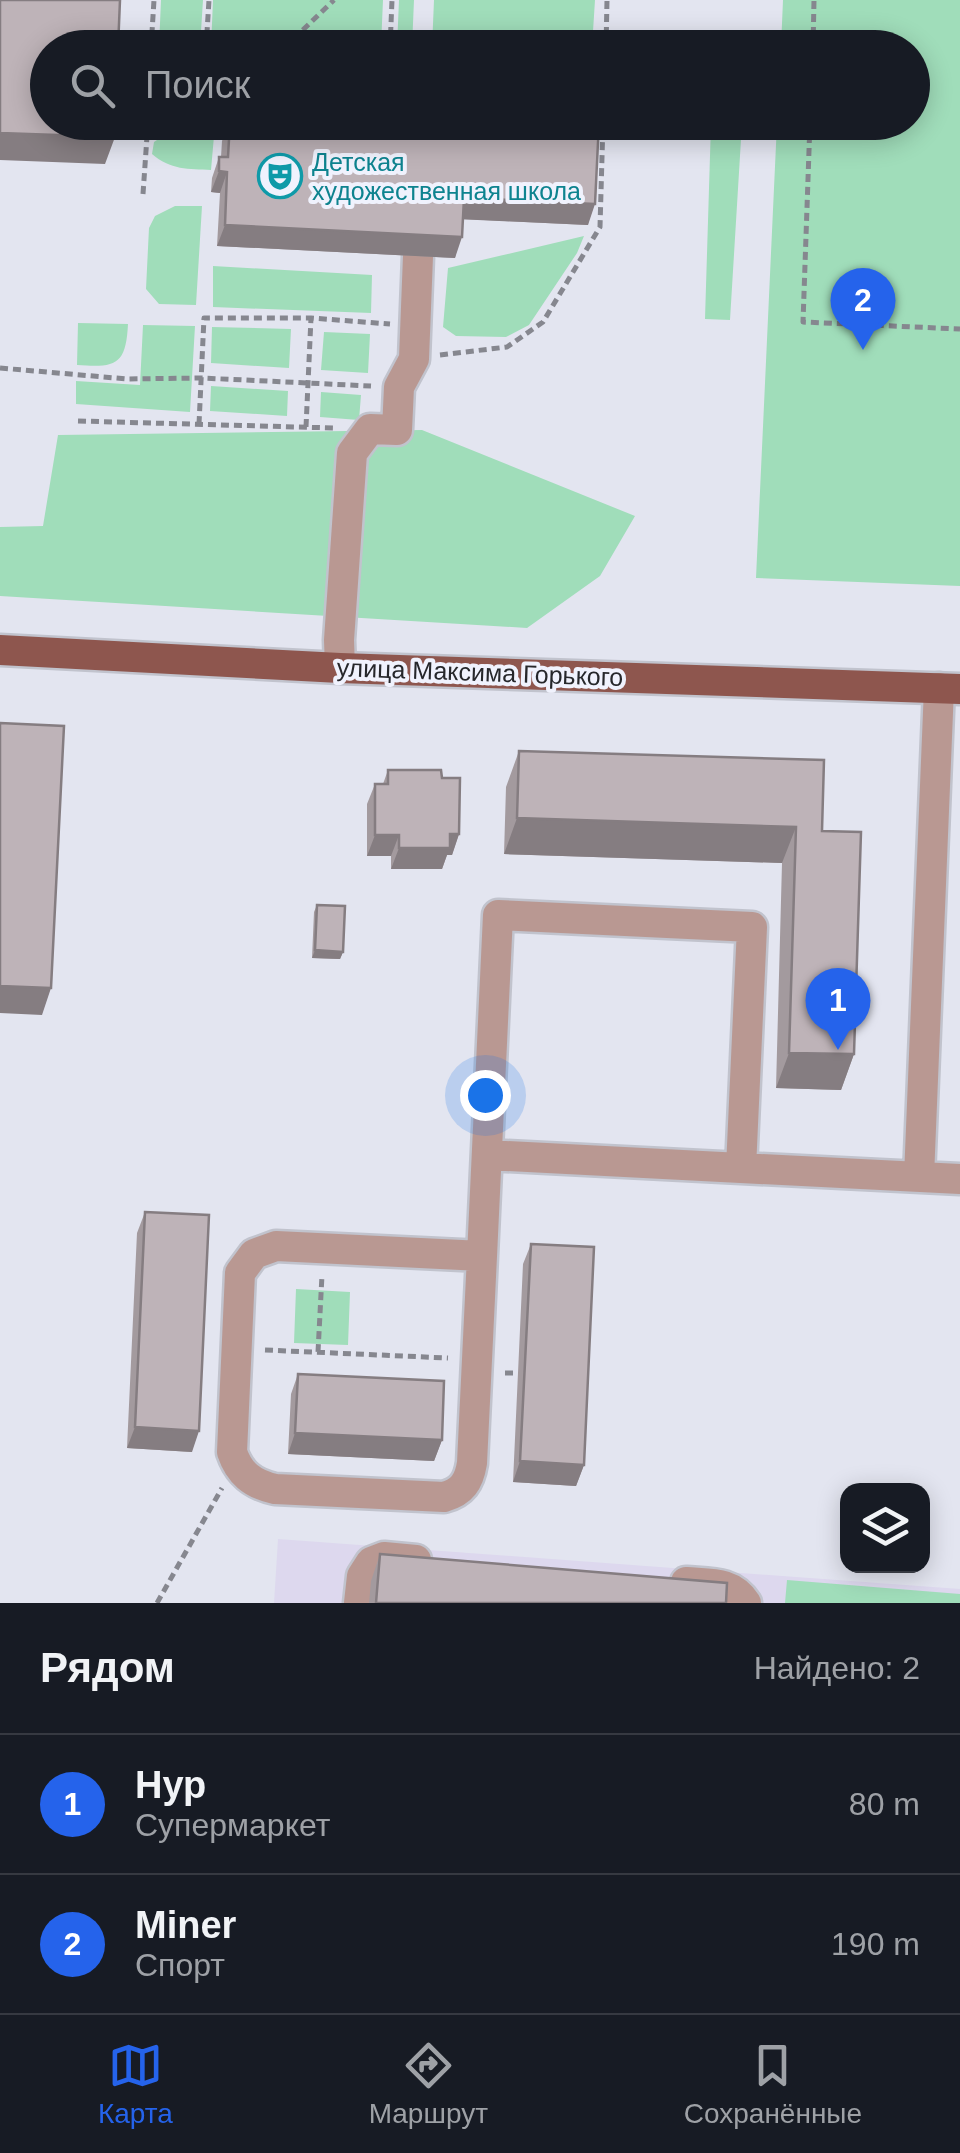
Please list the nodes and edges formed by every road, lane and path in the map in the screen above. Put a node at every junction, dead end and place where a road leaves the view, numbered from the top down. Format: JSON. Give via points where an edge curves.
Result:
{"nodes":[{"id":1,"x":154,"y":0,"type":"edge"},
{"id":2,"x":209,"y":0,"type":"edge"},
{"id":3,"x":334,"y":0,"type":"edge"},
{"id":4,"x":392,"y":0,"type":"edge"},
{"id":5,"x":607,"y":0,"type":"edge"},
{"id":6,"x":814,"y":0,"type":"edge"},
{"id":7,"x":153,"y":30,"type":"edge"},
{"id":8,"x":207,"y":30,"type":"edge"},
{"id":9,"x":303,"y":30,"type":"edge"},
{"id":10,"x":391,"y":30,"type":"edge"},
{"id":11,"x":606,"y":30,"type":"edge"},
{"id":12,"x":813,"y":30,"type":"edge"},
{"id":13,"x":147,"y":140,"type":"edge"},
{"id":14,"x":602,"y":140,"type":"edge"},
{"id":15,"x":809,"y":140,"type":"edge"},
{"id":16,"x":144,"y":194,"type":"dead end"},
{"id":17,"x":418,"y":256,"type":"edge"},
{"id":18,"x":310,"y":318,"type":"junction"},
{"id":19,"x":415,"y":326,"type":"junction"},
{"id":20,"x":960,"y":329,"type":"edge"},
{"id":21,"x":414,"y":358,"type":"junction"},
{"id":22,"x":0,"y":368,"type":"edge"},
{"id":23,"x":202,"y":378,"type":"junction"},
{"id":24,"x":308,"y":382,"type":"junction"},
{"id":25,"x":399,"y":387,"type":"junction"},
{"id":26,"x":78,"y":421,"type":"dead end"},
{"id":27,"x":199,"y":424,"type":"junction"},
{"id":28,"x":306,"y":428,"type":"junction"},
{"id":29,"x":370,"y":430,"type":"junction"},
{"id":30,"x":0,"y":650,"type":"edge"},
{"id":31,"x":340,"y":668,"type":"junction"},
{"id":32,"x":950,"y":689,"type":"edge"},
{"id":33,"x":487,"y":1156,"type":"junction"},
{"id":34,"x":741,"y":1168,"type":"junction"},
{"id":35,"x":920,"y":1177,"type":"junction"},
{"id":36,"x":960,"y":1179,"type":"edge"},
{"id":37,"x":324,"y":1248,"type":"junction"},
{"id":38,"x":482,"y":1256,"type":"junction"},
{"id":39,"x":236,"y":1348,"type":"junction"},
{"id":40,"x":318,"y":1352,"type":"junction"},
{"id":41,"x":477,"y":1360,"type":"junction"},
{"id":42,"x":236,"y":1463,"type":"junction"},
{"id":43,"x":441,"y":1562,"type":"edge"},
{"id":44,"x":649,"y":1579,"type":"edge"},
{"id":45,"x":157,"y":1603,"type":"edge"},
{"id":46,"x":359,"y":1603,"type":"edge"},
{"id":47,"x":746,"y":1603,"type":"edge"}],
"edges":[{"from":1,"to":7,"type":"path"},
{"from":2,"to":8,"type":"path"},
{"from":3,"to":9,"type":"path"},
{"from":4,"to":10,"type":"path"},
{"from":5,"to":11,"type":"path"},
{"from":6,"to":12,"type":"path"},
{"from":13,"to":16,"type":"path"},
{"from":14,"to":21,"type":"path","via":[[600,227],[544,322],[507,347]]},
{"from":15,"to":20,"type":"path","via":[[803,322]]},
{"from":17,"to":19,"type":"lane"},
{"from":18,"to":19,"type":"path"},
{"from":18,"to":23,"type":"path","via":[[204,318]]},
{"from":18,"to":24,"type":"path"},
{"from":19,"to":21,"type":"lane"},
{"from":21,"to":25,"type":"lane"},
{"from":22,"to":23,"type":"path"},
{"from":23,"to":24,"type":"path"},
{"from":23,"to":27,"type":"path"},
{"from":24,"to":25,"type":"path"},
{"from":24,"to":28,"type":"path"},
{"from":25,"to":29,"type":"lane","via":[[397,430]]},
{"from":26,"to":27,"type":"path"},
{"from":27,"to":28,"type":"path"},
{"from":28,"to":29,"type":"path"},
{"from":29,"to":31,"type":"lane","via":[[352,454]]},
{"from":30,"to":31,"type":"main road","name":"улица Максима Горького"},
{"from":31,"to":32,"type":"main road","name":"улица Максима Горького"},
{"from":32,"to":35,"type":"lane"},
{"from":33,"to":34,"type":"lane"},
{"from":33,"to":34,"type":"lane","via":[[498,915],[752,927]]},
{"from":33,"to":38,"type":"lane"},
{"from":34,"to":35,"type":"lane"},
{"from":35,"to":36,"type":"lane"},
{"from":37,"to":38,"type":"lane"},
{"from":37,"to":39,"type":"lane","via":[[264,1248],[246,1262]]},
{"from":37,"to":40,"type":"path"},
{"from":38,"to":41,"type":"lane"},
{"from":39,"to":40,"type":"path"},
{"from":39,"to":42,"type":"lane"},
{"from":40,"to":41,"type":"path"},
{"from":41,"to":42,"type":"lane","via":[[470,1478],[454,1494],[275,1489],[250,1480]]},
{"from":42,"to":45,"type":"path"},
{"from":43,"to":46,"type":"lane","via":[[371,1562]]},
{"from":44,"to":47,"type":"lane","via":[[725,1585]]}]}
